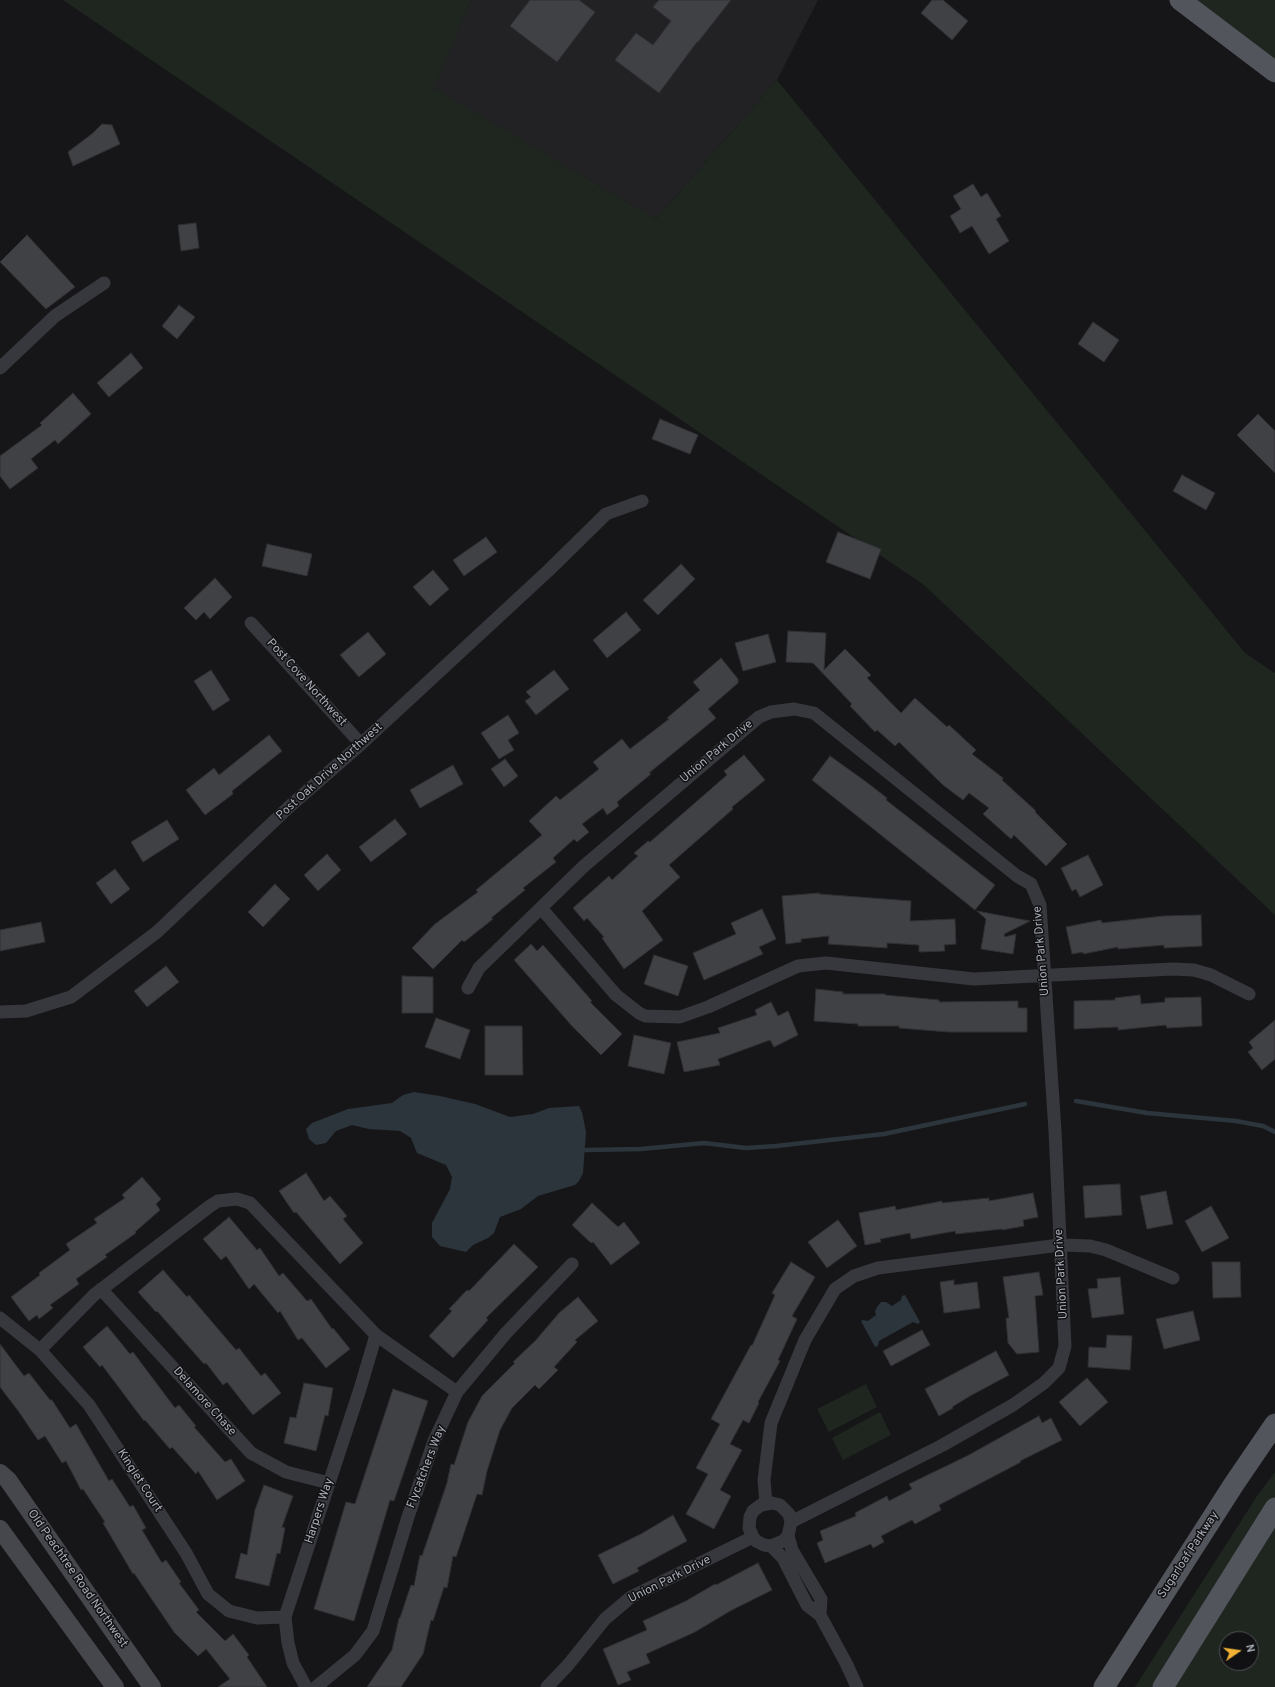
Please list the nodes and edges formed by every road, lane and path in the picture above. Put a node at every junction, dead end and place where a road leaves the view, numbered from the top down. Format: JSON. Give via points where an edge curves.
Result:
{"nodes":[{"id":1,"x":1180,"y":0,"type":"edge"},
{"id":2,"x":1275,"y":72,"type":"edge"},
{"id":3,"x":104,"y":283,"type":"dead end"},
{"id":4,"x":0,"y":368,"type":"edge"},
{"id":5,"x":642,"y":501,"type":"dead end"},
{"id":6,"x":251,"y":623,"type":"dead end"},
{"id":7,"x":361,"y":744,"type":"junction"},
{"id":8,"x":541,"y":908,"type":"junction"},
{"id":9,"x":1044,"y":976,"type":"junction"},
{"id":10,"x":468,"y":988,"type":"dead end"},
{"id":11,"x":1249,"y":994,"type":"dead end"},
{"id":12,"x":0,"y":1012,"type":"edge"},
{"id":13,"x":1060,"y":1245,"type":"junction"},
{"id":14,"x":572,"y":1264,"type":"dead end"},
{"id":15,"x":1174,"y":1278,"type":"dead end"},
{"id":16,"x":101,"y":1289,"type":"junction"},
{"id":17,"x":0,"y":1318,"type":"edge"},
{"id":18,"x":376,"y":1335,"type":"junction"},
{"id":19,"x":40,"y":1350,"type":"junction"},
{"id":20,"x":457,"y":1392,"type":"junction"},
{"id":21,"x":1275,"y":1424,"type":"edge"},
{"id":22,"x":0,"y":1473,"type":"edge"},
{"id":23,"x":329,"y":1483,"type":"junction"},
{"id":24,"x":766,"y":1504,"type":"junction"},
{"id":25,"x":1275,"y":1508,"type":"edge"},
{"id":26,"x":791,"y":1522,"type":"junction"},
{"id":27,"x":0,"y":1529,"type":"edge"},
{"id":28,"x":788,"y":1536,"type":"junction"},
{"id":29,"x":753,"y":1537,"type":"junction"},
{"id":30,"x":771,"y":1546,"type":"junction"},
{"id":31,"x":820,"y":1615,"type":"junction"},
{"id":32,"x":285,"y":1617,"type":"junction"},
{"id":33,"x":115,"y":1687,"type":"edge"},
{"id":34,"x":152,"y":1687,"type":"edge"},
{"id":35,"x":306,"y":1687,"type":"edge"},
{"id":36,"x":316,"y":1687,"type":"edge"},
{"id":37,"x":547,"y":1687,"type":"edge"},
{"id":38,"x":857,"y":1687,"type":"edge"},
{"id":39,"x":1104,"y":1687,"type":"edge"},
{"id":40,"x":1163,"y":1687,"type":"edge"}],
"edges":[{"from":1,"to":2,"type":"main road"},
{"from":3,"to":4,"type":"street","via":[[55,316]]},
{"from":5,"to":7,"type":"street","name":"Post Oak Drive Northwest","via":[[606,514]]},
{"from":6,"to":7,"type":"street","name":"Post Cove Northwest"},
{"from":7,"to":12,"type":"street","name":"Post Oak Drive Northwest","via":[[290,806],[157,932],[71,997],[26,1011]]},
{"from":8,"to":9,"type":"street","via":[[616,995],[646,1016],[680,1017],[798,966],[826,964],[974,980]]},
{"from":8,"to":9,"type":"street","name":"Union Park Drive","via":[[584,866],[759,717],[771,712],[794,709],[814,713],[1017,876],[1031,884],[1040,905]]},
{"from":8,"to":10,"type":"street","name":"Union Park Drive","via":[[479,968]]},
{"from":9,"to":11,"type":"street","via":[[1194,970],[1211,975]]},
{"from":9,"to":13,"type":"street","name":"Union Park Drive"},
{"from":13,"to":15,"type":"street","via":[[1090,1246],[1106,1250]]},
{"from":13,"to":24,"type":"street","via":[[878,1268],[854,1276],[835,1290],[805,1340],[771,1423],[764,1480]]},
{"from":13,"to":26,"type":"street","name":"Union Park Drive","via":[[1065,1346],[1059,1368],[1044,1383],[1013,1405],[941,1446]]},
{"from":14,"to":20,"type":"street","name":"Flycatchers Way","via":[[506,1333]]},
{"from":16,"to":18,"type":"street","via":[[210,1206],[218,1201],[237,1199],[250,1203]]},
{"from":16,"to":19,"type":"street"},
{"from":16,"to":23,"type":"street","name":"Delamore Chase","via":[[251,1453],[286,1472]]},
{"from":17,"to":19,"type":"street","name":"Kinglet Court"},
{"from":18,"to":20,"type":"street"},
{"from":18,"to":23,"type":"street","name":"Harpers Way"},
{"from":19,"to":32,"type":"street","name":"Kinglet Court","via":[[89,1405],[186,1553],[208,1594],[229,1611],[258,1618]]},
{"from":20,"to":36,"type":"street","name":"Flycatchers Way","via":[[432,1448],[373,1631],[355,1655]]},
{"from":21,"to":39,"type":"main road","name":"Sugarloaf Parkway"},
{"from":22,"to":34,"type":"main road","name":"Old Peachtree Road Northwest","via":[[8,1480]]},
{"from":23,"to":32,"type":"street","name":"Harpers Way"},
{"from":24,"to":26,"type":"street","via":[[780,1505],[789,1514]]},
{"from":24,"to":29,"type":"street","via":[[753,1511],[750,1517],[749,1528]]},
{"from":25,"to":40,"type":"main road"},
{"from":26,"to":28,"type":"street"},
{"from":27,"to":33,"type":"main road"},
{"from":28,"to":30,"type":"street"},
{"from":28,"to":31,"type":"street","via":[[792,1550],[821,1598]]},
{"from":29,"to":30,"type":"street","via":[[764,1545]]},
{"from":29,"to":37,"type":"street","name":"Union Park Drive","via":[[631,1597],[605,1618]]},
{"from":30,"to":31,"type":"street","via":[[783,1558],[807,1605]]},
{"from":31,"to":38,"type":"street"},
{"from":32,"to":35,"type":"street","name":"Harpers Way","via":[[293,1662]]}]}
